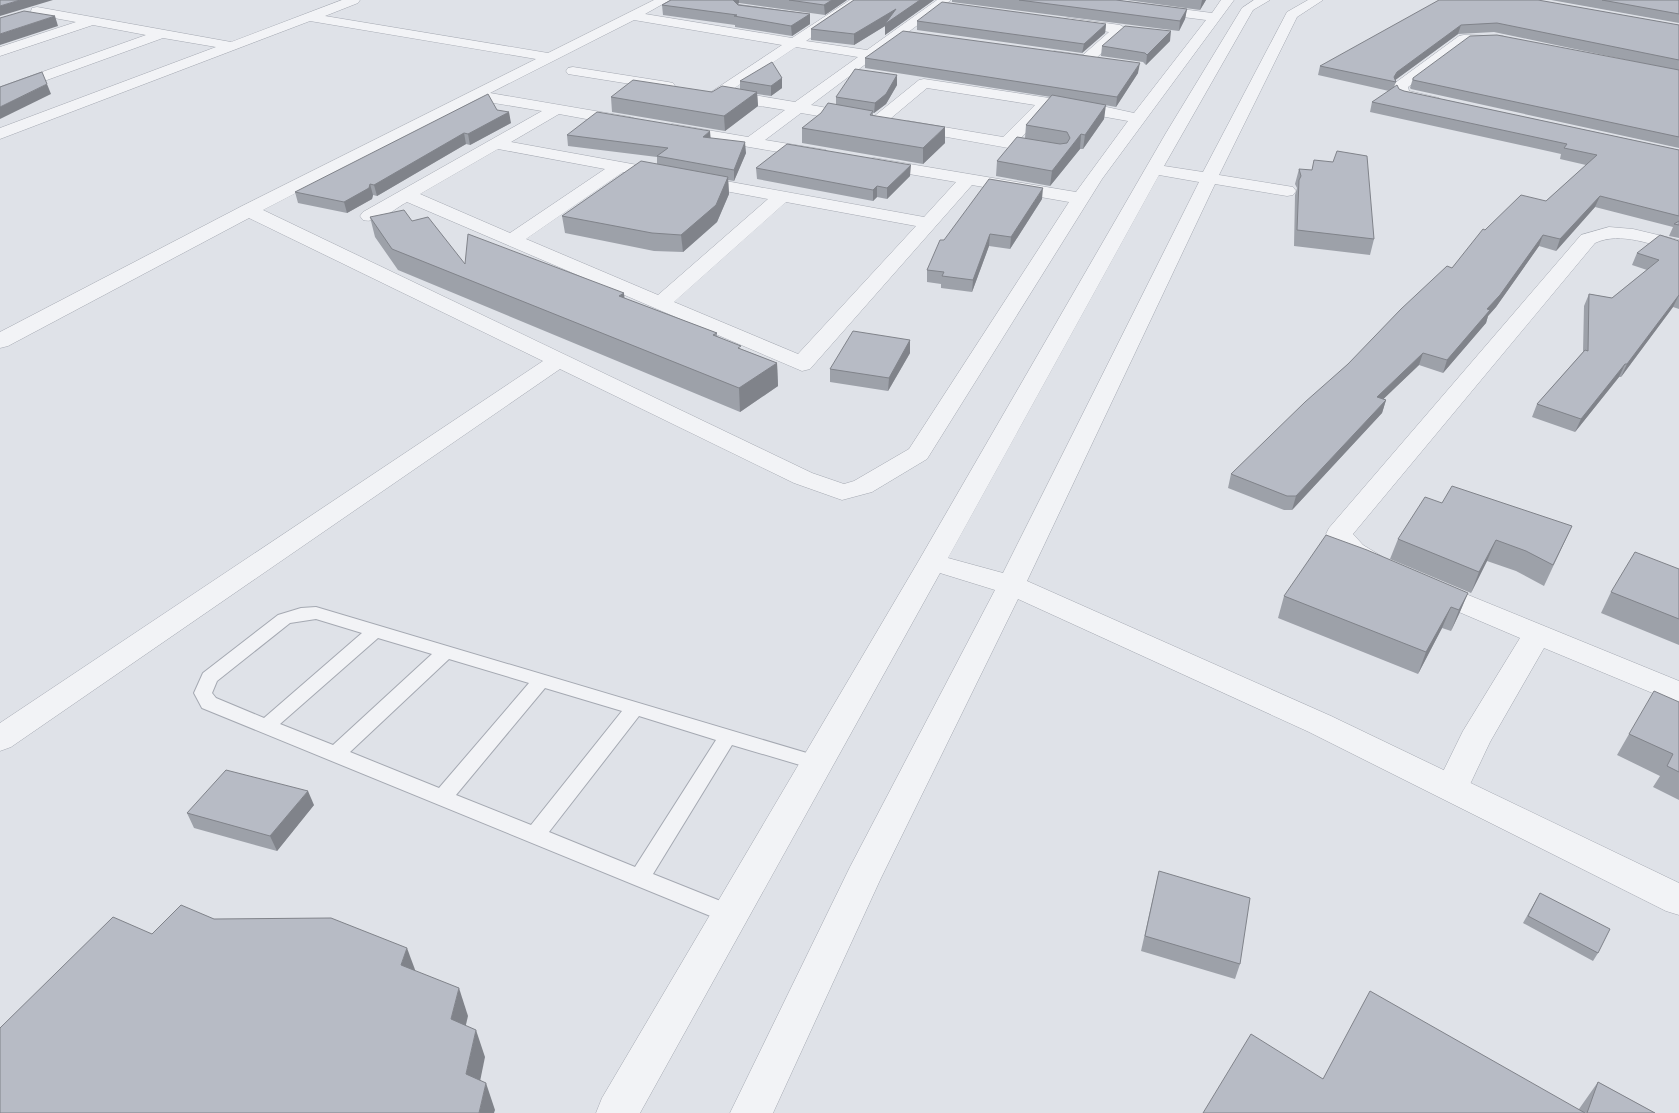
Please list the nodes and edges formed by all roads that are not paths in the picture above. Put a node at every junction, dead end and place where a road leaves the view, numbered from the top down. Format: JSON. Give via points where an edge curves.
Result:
{"nodes":[{"id":1,"x":354,"y":0,"type":"edge"},
{"id":2,"x":664,"y":0,"type":"edge"},
{"id":3,"x":858,"y":0,"type":"edge"},
{"id":4,"x":1082,"y":0,"type":"edge"},
{"id":5,"x":1228,"y":0,"type":"edge"},
{"id":6,"x":1264,"y":0,"type":"edge"},
{"id":7,"x":1317,"y":0,"type":"edge"},
{"id":8,"x":63,"y":3,"type":"dead end"},
{"id":9,"x":946,"y":4,"type":"edge"},
{"id":10,"x":631,"y":16,"type":"junction"},
{"id":11,"x":309,"y":17,"type":"junction"},
{"id":12,"x":1215,"y":17,"type":"junction"},
{"id":13,"x":722,"y":18,"type":"edge"},
{"id":14,"x":808,"y":19,"type":"edge"},
{"id":15,"x":1055,"y":20,"type":"edge"},
{"id":16,"x":93,"y":21,"type":"junction"},
{"id":17,"x":827,"y":22,"type":"junction"},
{"id":18,"x":705,"y":28,"type":"junction"},
{"id":19,"x":1120,"y":28,"type":"junction"},
{"id":20,"x":1137,"y":31,"type":"edge"},
{"id":21,"x":899,"y":32,"type":"junction"},
{"id":22,"x":163,"y":34,"type":"junction"},
{"id":23,"x":918,"y":35,"type":"edge"},
{"id":24,"x":1514,"y":42,"type":"edge"},
{"id":25,"x":26,"y":43,"type":"junction"},
{"id":26,"x":796,"y":43,"type":"junction"},
{"id":27,"x":232,"y":46,"type":"junction"},
{"id":28,"x":53,"y":48,"type":"dead end"},
{"id":29,"x":0,"y":52,"type":"edge"},
{"id":30,"x":71,"y":52,"type":"dead end"},
{"id":31,"x":1039,"y":53,"type":"edge"},
{"id":32,"x":869,"y":55,"type":"junction"},
{"id":33,"x":98,"y":57,"type":"junction"},
{"id":34,"x":550,"y":57,"type":"junction"},
{"id":35,"x":1086,"y":60,"type":"junction"},
{"id":36,"x":1103,"y":62,"type":"edge"},
{"id":37,"x":573,"y":71,"type":"dead end"},
{"id":38,"x":843,"y":74,"type":"junction"},
{"id":39,"x":866,"y":75,"type":"edge"},
{"id":40,"x":905,"y":80,"type":"edge"},
{"id":41,"x":924,"y":83,"type":"junction"},
{"id":42,"x":0,"y":92,"type":"edge"},
{"id":43,"x":716,"y":94,"type":"junction"},
{"id":44,"x":474,"y":95,"type":"junction"},
{"id":45,"x":1046,"y":102,"type":"junction"},
{"id":46,"x":1450,"y":104,"type":"edge"},
{"id":47,"x":799,"y":107,"type":"junction"},
{"id":48,"x":558,"y":109,"type":"junction"},
{"id":49,"x":1138,"y":118,"type":"junction"},
{"id":50,"x":878,"y":121,"type":"junction"},
{"id":51,"x":0,"y":134,"type":"edge"},
{"id":52,"x":751,"y":142,"type":"junction"},
{"id":53,"x":1007,"y":143,"type":"junction"},
{"id":54,"x":496,"y":144,"type":"junction"},
{"id":55,"x":1059,"y":152,"type":"edge"},
{"id":56,"x":836,"y":157,"type":"edge"},
{"id":57,"x":855,"y":160,"type":"edge"},
{"id":58,"x":620,"y":167,"type":"junction"},
{"id":59,"x":1154,"y":169,"type":"junction"},
{"id":60,"x":1209,"y":178,"type":"junction"},
{"id":61,"x":968,"y":179,"type":"junction"},
{"id":62,"x":1287,"y":191,"type":"dead end"},
{"id":63,"x":406,"y":195,"type":"junction"},
{"id":64,"x":782,"y":196,"type":"junction"},
{"id":65,"x":1080,"y":198,"type":"junction"},
{"id":66,"x":248,"y":210,"type":"junction"},
{"id":67,"x":369,"y":216,"type":"edge"},
{"id":68,"x":929,"y":223,"type":"junction"},
{"id":69,"x":512,"y":240,"type":"junction"},
{"id":70,"x":1679,"y":246,"type":"edge"},
{"id":71,"x":661,"y":304,"type":"junction"},
{"id":72,"x":0,"y":341,"type":"edge"},
{"id":73,"x":558,"y":360,"type":"junction"},
{"id":74,"x":932,"y":562,"type":"junction"},
{"id":75,"x":1011,"y":585,"type":"junction"},
{"id":76,"x":375,"y":631,"type":"junction"},
{"id":77,"x":1538,"y":633,"type":"junction"},
{"id":78,"x":445,"y":652,"type":"junction"},
{"id":79,"x":541,"y":681,"type":"junction"},
{"id":80,"x":1679,"y":693,"type":"edge"},
{"id":81,"x":635,"y":708,"type":"junction"},
{"id":82,"x":265,"y":726,"type":"junction"},
{"id":83,"x":728,"y":736,"type":"junction"},
{"id":84,"x":0,"y":739,"type":"edge"},
{"id":85,"x":335,"y":755,"type":"junction"},
{"id":86,"x":818,"y":763,"type":"junction"},
{"id":87,"x":1452,"y":788,"type":"junction"},
{"id":88,"x":442,"y":798,"type":"junction"},
{"id":89,"x":534,"y":836,"type":"junction"},
{"id":90,"x":639,"y":878,"type":"junction"},
{"id":91,"x":1679,"y":900,"type":"edge"},
{"id":92,"x":730,"y":915,"type":"junction"},
{"id":93,"x":617,"y":1113,"type":"edge"},
{"id":94,"x":750,"y":1113,"type":"edge"}],
"edges":[{"from":1,"to":11,"type":"street"},
{"from":2,"to":10,"type":"street"},
{"from":3,"to":17,"type":"street"},
{"from":4,"to":12,"type":"street"},
{"from":5,"to":12,"type":"street"},
{"from":6,"to":59,"type":"street","via":[[1248,8]]},
{"from":7,"to":60,"type":"street","via":[[1292,14]]},
{"from":8,"to":16,"type":"street","via":[[32,12]]},
{"from":9,"to":21,"type":"street"},
{"from":10,"to":18,"type":"street"},
{"from":10,"to":34,"type":"street"},
{"from":11,"to":27,"type":"street"},
{"from":11,"to":34,"type":"street"},
{"from":12,"to":49,"type":"street"},
{"from":13,"to":18,"type":"street"},
{"from":14,"to":17,"type":"street"},
{"from":15,"to":19,"type":"street"},
{"from":16,"to":22,"type":"street"},
{"from":16,"to":25,"type":"street"},
{"from":17,"to":26,"type":"street"},
{"from":18,"to":26,"type":"street"},
{"from":19,"to":20,"type":"street"},
{"from":19,"to":35,"type":"street"},
{"from":21,"to":23,"type":"street"},
{"from":21,"to":32,"type":"street"},
{"from":22,"to":27,"type":"street"},
{"from":22,"to":33,"type":"street"},
{"from":24,"to":46,"type":"street","via":[[1494,38],[1464,39],[1400,86],[1402,94]]},
{"from":25,"to":28,"type":"street"},
{"from":25,"to":29,"type":"street"},
{"from":26,"to":32,"type":"street"},
{"from":26,"to":43,"type":"street"},
{"from":27,"to":51,"type":"street"},
{"from":30,"to":33,"type":"street"},
{"from":31,"to":35,"type":"street"},
{"from":32,"to":38,"type":"street"},
{"from":33,"to":42,"type":"street"},
{"from":34,"to":44,"type":"street"},
{"from":35,"to":36,"type":"street"},
{"from":37,"to":43,"type":"street"},
{"from":38,"to":39,"type":"street"},
{"from":38,"to":47,"type":"street"},
{"from":40,"to":41,"type":"street"},
{"from":41,"to":45,"type":"street"},
{"from":41,"to":50,"type":"street"},
{"from":43,"to":47,"type":"street"},
{"from":44,"to":48,"type":"street"},
{"from":44,"to":66,"type":"street"},
{"from":45,"to":49,"type":"street"},
{"from":45,"to":53,"type":"street"},
{"from":47,"to":50,"type":"street"},
{"from":47,"to":52,"type":"street"},
{"from":48,"to":52,"type":"street"},
{"from":48,"to":54,"type":"street"},
{"from":49,"to":65,"type":"street"},
{"from":50,"to":53,"type":"street"},
{"from":52,"to":56,"type":"street"},
{"from":53,"to":55,"type":"street"},
{"from":54,"to":58,"type":"street"},
{"from":54,"to":63,"type":"street"},
{"from":57,"to":61,"type":"street"},
{"from":58,"to":64,"type":"street"},
{"from":58,"to":69,"type":"street"},
{"from":59,"to":60,"type":"street"},
{"from":59,"to":74,"type":"street"},
{"from":60,"to":62,"type":"street"},
{"from":60,"to":75,"type":"street"},
{"from":61,"to":65,"type":"street"},
{"from":61,"to":68,"type":"street"},
{"from":63,"to":67,"type":"street"},
{"from":63,"to":69,"type":"street"},
{"from":64,"to":68,"type":"street"},
{"from":64,"to":71,"type":"street"},
{"from":65,"to":73,"type":"street","via":[[918,454],[863,487],[842,492],[803,478]]},
{"from":66,"to":72,"type":"street"},
{"from":66,"to":73,"type":"street"},
{"from":68,"to":71,"type":"street","via":[[802,364]]},
{"from":69,"to":71,"type":"street"},
{"from":70,"to":77,"type":"street","via":[[1621,232],[1598,233],[1588,239],[1339,534],[1353,551],[1370,563]]},
{"from":73,"to":84,"type":"street"},
{"from":74,"to":75,"type":"street"},
{"from":74,"to":86,"type":"street"},
{"from":75,"to":87,"type":"street","via":[[1320,724]]},
{"from":75,"to":94,"type":"street","via":[[863,878]]},
{"from":76,"to":78,"type":"lane"},
{"from":76,"to":82,"type":"lane"},
{"from":76,"to":82,"type":"lane","via":[[316,613],[301,614],[284,619],[209,678],[202,693],[209,703]]},
{"from":77,"to":80,"type":"street"},
{"from":77,"to":87,"type":"street","via":[[1474,740]]},
{"from":78,"to":79,"type":"lane"},
{"from":78,"to":85,"type":"lane"},
{"from":79,"to":81,"type":"lane"},
{"from":79,"to":88,"type":"lane"},
{"from":81,"to":83,"type":"lane"},
{"from":81,"to":89,"type":"lane"},
{"from":82,"to":85,"type":"lane"},
{"from":83,"to":86,"type":"lane"},
{"from":83,"to":90,"type":"lane"},
{"from":85,"to":88,"type":"lane"},
{"from":86,"to":92,"type":"street"},
{"from":87,"to":91,"type":"street"},
{"from":88,"to":89,"type":"lane"},
{"from":89,"to":90,"type":"lane"},
{"from":90,"to":92,"type":"lane"},
{"from":92,"to":93,"type":"street"}]}
